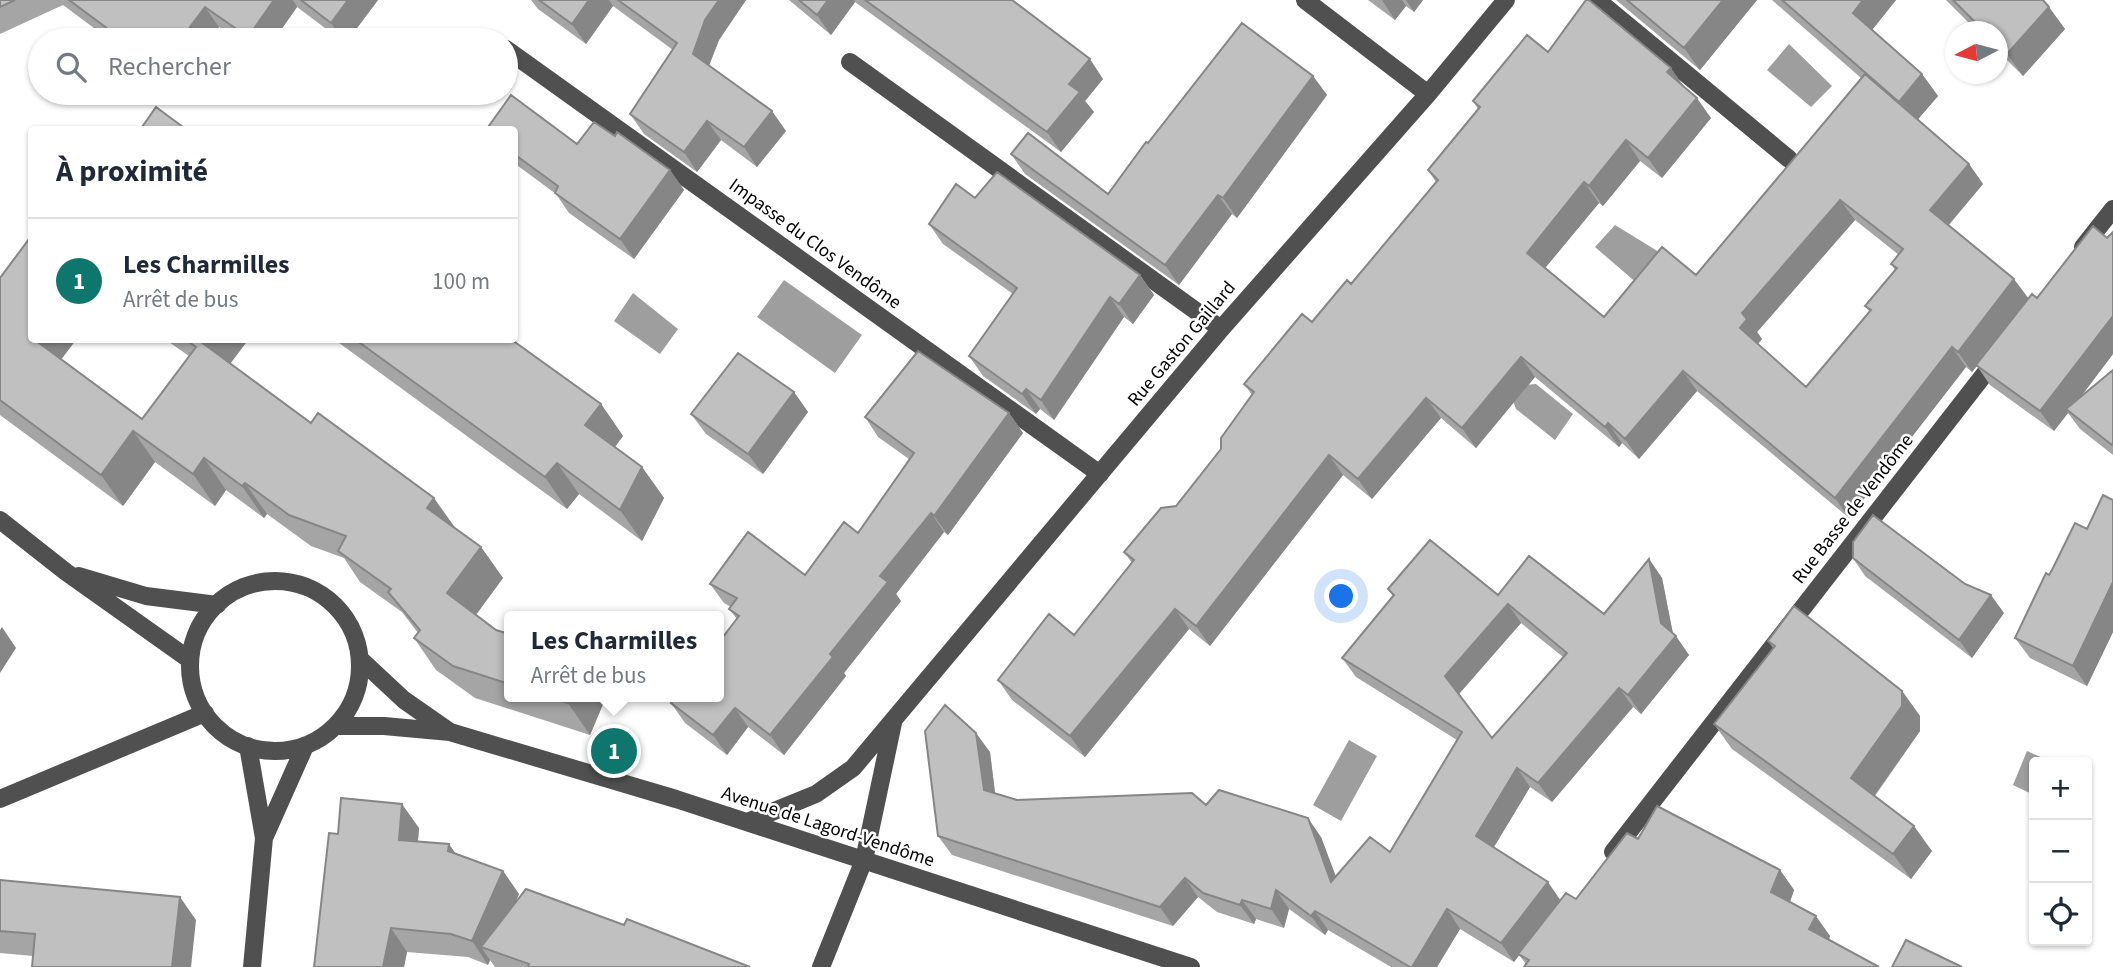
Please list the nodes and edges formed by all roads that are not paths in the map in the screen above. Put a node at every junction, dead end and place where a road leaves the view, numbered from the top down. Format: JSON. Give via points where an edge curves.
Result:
{"nodes":[{"id":1,"x":1305,"y":0,"type":"edge"},
{"id":2,"x":1506,"y":0,"type":"edge"},
{"id":3,"x":1597,"y":0,"type":"edge"},
{"id":4,"x":518,"y":58,"type":"edge"},
{"id":5,"x":850,"y":62,"type":"dead end"},
{"id":6,"x":1428,"y":94,"type":"junction"},
{"id":7,"x":1789,"y":159,"type":"edge"},
{"id":8,"x":2113,"y":208,"type":"edge"},
{"id":9,"x":2070,"y":264,"type":"edge"},
{"id":10,"x":1221,"y":329,"type":"junction"},
{"id":11,"x":2011,"y":340,"type":"edge"},
{"id":12,"x":1100,"y":474,"type":"junction"},
{"id":13,"x":0,"y":520,"type":"edge"},
{"id":14,"x":66,"y":572,"type":"junction"},
{"id":15,"x":217,"y":604,"type":"junction"},
{"id":16,"x":360,"y":659,"type":"junction"},
{"id":17,"x":190,"y":660,"type":"junction"},
{"id":18,"x":205,"y":713,"type":"junction"},
{"id":19,"x":894,"y":718,"type":"junction"},
{"id":20,"x":335,"y":726,"type":"junction"},
{"id":21,"x":450,"y":732,"type":"junction"},
{"id":22,"x":248,"y":746,"type":"junction"},
{"id":23,"x":305,"y":746,"type":"junction"},
{"id":24,"x":0,"y":799,"type":"edge"},
{"id":25,"x":747,"y":822,"type":"junction"},
{"id":26,"x":264,"y":838,"type":"junction"},
{"id":27,"x":864,"y":860,"type":"junction"},
{"id":28,"x":1601,"y":868,"type":"edge"},
{"id":29,"x":251,"y":967,"type":"edge"},
{"id":30,"x":821,"y":967,"type":"edge"},
{"id":31,"x":1191,"y":967,"type":"edge"}],
"edges":[{"from":1,"to":6,"type":"street"},
{"from":2,"to":6,"type":"street","name":"Rue Gaston Gaillard"},
{"from":3,"to":7,"type":"street"},
{"from":4,"to":12,"type":"street","name":"Impasse du Clos Vendôme"},
{"from":5,"to":10,"type":"street"},
{"from":6,"to":10,"type":"street","name":"Rue Gaston Gaillard"},
{"from":8,"to":9,"type":"street"},
{"from":10,"to":12,"type":"street","name":"Rue Gaston Gaillard"},
{"from":11,"to":28,"type":"street","name":"Rue Basse de Vendôme"},
{"from":12,"to":19,"type":"street","name":"Rue Gaston Gaillard"},
{"from":13,"to":14,"type":"street"},
{"from":14,"to":15,"type":"street","via":[[146,596]]},
{"from":14,"to":17,"type":"street"},
{"from":15,"to":16,"type":"street","via":[[254,583],[279,580],[306,585],[346,618],[358,642]]},
{"from":15,"to":17,"type":"street","via":[[196,635]]},
{"from":16,"to":20,"type":"street","via":[[344,717]]},
{"from":16,"to":21,"type":"street","name":"Avenue de Lagord-Vendôme","via":[[404,700]]},
{"from":17,"to":18,"type":"street","via":[[192,682]]},
{"from":18,"to":22,"type":"street","via":[[230,738]]},
{"from":18,"to":24,"type":"street"},
{"from":19,"to":25,"type":"street","name":"Rue Gaston Gaillard","via":[[853,768],[816,794]]},
{"from":19,"to":27,"type":"street","name":"Rue Gaston Gaillard"},
{"from":20,"to":21,"type":"street","name":"Avenue de Lagord-Vendôme"},
{"from":20,"to":23,"type":"street"},
{"from":21,"to":25,"type":"street","name":"Avenue de Lagord-Vendôme"},
{"from":22,"to":23,"type":"street","via":[[281,751]]},
{"from":22,"to":26,"type":"street"},
{"from":23,"to":26,"type":"street"},
{"from":25,"to":27,"type":"street","name":"Avenue de Lagord-Vendôme"},
{"from":26,"to":29,"type":"street"},
{"from":27,"to":30,"type":"street","name":"Rue Gaston Gaillard"},
{"from":27,"to":31,"type":"street","name":"Avenue de Lagord-Vendôme"}]}
